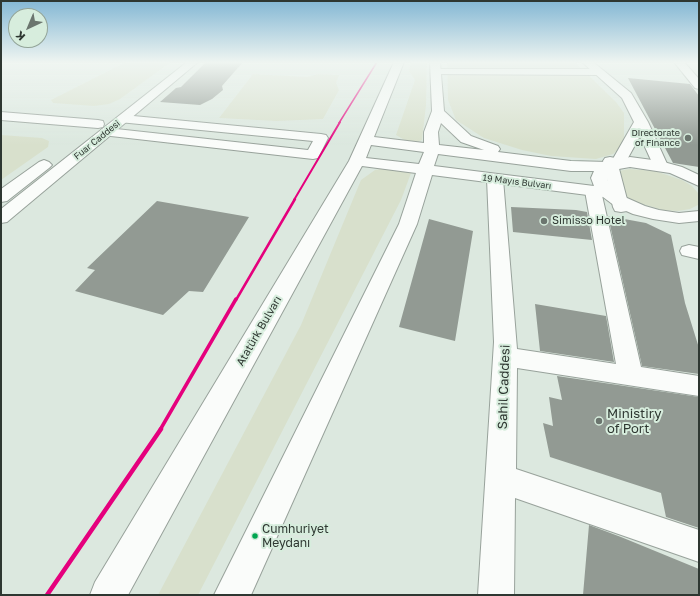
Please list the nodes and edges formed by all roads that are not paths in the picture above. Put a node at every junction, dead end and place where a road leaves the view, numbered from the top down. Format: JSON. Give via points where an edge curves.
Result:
{"nodes":[{"id":1,"x":146,"y":90,"type":"edge"},
{"id":2,"x":159,"y":90,"type":"edge"},
{"id":3,"x":387,"y":90,"type":"edge"},
{"id":4,"x":437,"y":90,"type":"edge"},
{"id":5,"x":620,"y":90,"type":"edge"},
{"id":6,"x":438,"y":111,"type":"junction"},
{"id":7,"x":1,"y":116,"type":"edge"},
{"id":8,"x":123,"y":119,"type":"junction"},
{"id":9,"x":641,"y":122,"type":"junction"},
{"id":10,"x":103,"y":128,"type":"junction"},
{"id":11,"x":361,"y":150,"type":"junction"},
{"id":12,"x":429,"y":159,"type":"junction"},
{"id":13,"x":538,"y":162,"type":"junction"},
{"id":14,"x":612,"y":164,"type":"junction"},
{"id":15,"x":660,"y":166,"type":"junction"},
{"id":16,"x":676,"y":170,"type":"junction"},
{"id":17,"x":699,"y":173,"type":"edge"},
{"id":18,"x":495,"y":179,"type":"junction"},
{"id":19,"x":699,"y":181,"type":"edge"},
{"id":20,"x":1,"y":197,"type":"edge"},
{"id":21,"x":610,"y":198,"type":"junction"},
{"id":22,"x":1,"y":218,"type":"edge"},
{"id":23,"x":698,"y":218,"type":"edge"},
{"id":24,"x":505,"y":357,"type":"junction"},
{"id":25,"x":631,"y":376,"type":"junction"},
{"id":26,"x":699,"y":386,"type":"edge"},
{"id":27,"x":500,"y":478,"type":"junction"},
{"id":28,"x":699,"y":546,"type":"edge"},
{"id":29,"x":108,"y":595,"type":"edge"},
{"id":30,"x":232,"y":595,"type":"edge"},
{"id":31,"x":496,"y":595,"type":"edge"}],
"edges":[{"from":1,"to":10,"type":"main road","name":"Fuar Caddesi"},
{"from":2,"to":8,"type":"main road","name":"Fuar Caddesi"},
{"from":3,"to":11,"type":"main road","name":"Atatürk Bulvarı"},
{"from":4,"to":6,"type":"main road"},
{"from":5,"to":9,"type":"main road","via":[[627,96]]},
{"from":6,"to":12,"type":"main road","via":[[431,132]]},
{"from":6,"to":13,"type":"main road","via":[[466,139]]},
{"from":7,"to":10,"type":"street"},
{"from":8,"to":10,"type":"main road","name":"Fuar Caddesi"},
{"from":8,"to":10,"type":"street","via":[[321,138],[313,155]]},
{"from":9,"to":14,"type":"main road"},
{"from":9,"to":15,"type":"main road"},
{"from":10,"to":20,"type":"main road","name":"Fuar Caddesi","via":[[59,154]]},
{"from":10,"to":22,"type":"main road","name":"Fuar Caddesi"},
{"from":11,"to":12,"type":"main road"},
{"from":11,"to":12,"type":"main road"},
{"from":11,"to":29,"type":"main road","name":"Atatürk Bulvarı"},
{"from":12,"to":13,"type":"main road"},
{"from":12,"to":18,"type":"main road","name":"19 Mayıs Bulvarı"},
{"from":12,"to":30,"type":"main road","via":[[408,224]]},
{"from":13,"to":14,"type":"main road","via":[[571,166]]},
{"from":14,"to":15,"type":"main road","via":[[645,163]]},
{"from":14,"to":21,"type":"main road","via":[[602,171],[599,178]]},
{"from":15,"to":16,"type":"main road"},
{"from":16,"to":17,"type":"main road"},
{"from":16,"to":19,"type":"main road"},
{"from":18,"to":21,"type":"main road","name":"19 Mayıs Bulvarı"},
{"from":18,"to":24,"type":"street","name":"Sahil Caddesi"},
{"from":21,"to":23,"type":"main road","name":"19 Mayıs Bulvarı","via":[[659,215]]},
{"from":21,"to":25,"type":"street"},
{"from":24,"to":25,"type":"street"},
{"from":24,"to":27,"type":"street","name":"Sahil Caddesi"},
{"from":25,"to":26,"type":"street"},
{"from":27,"to":28,"type":"street"},
{"from":27,"to":31,"type":"street","name":"Sahil Caddesi"}]}
